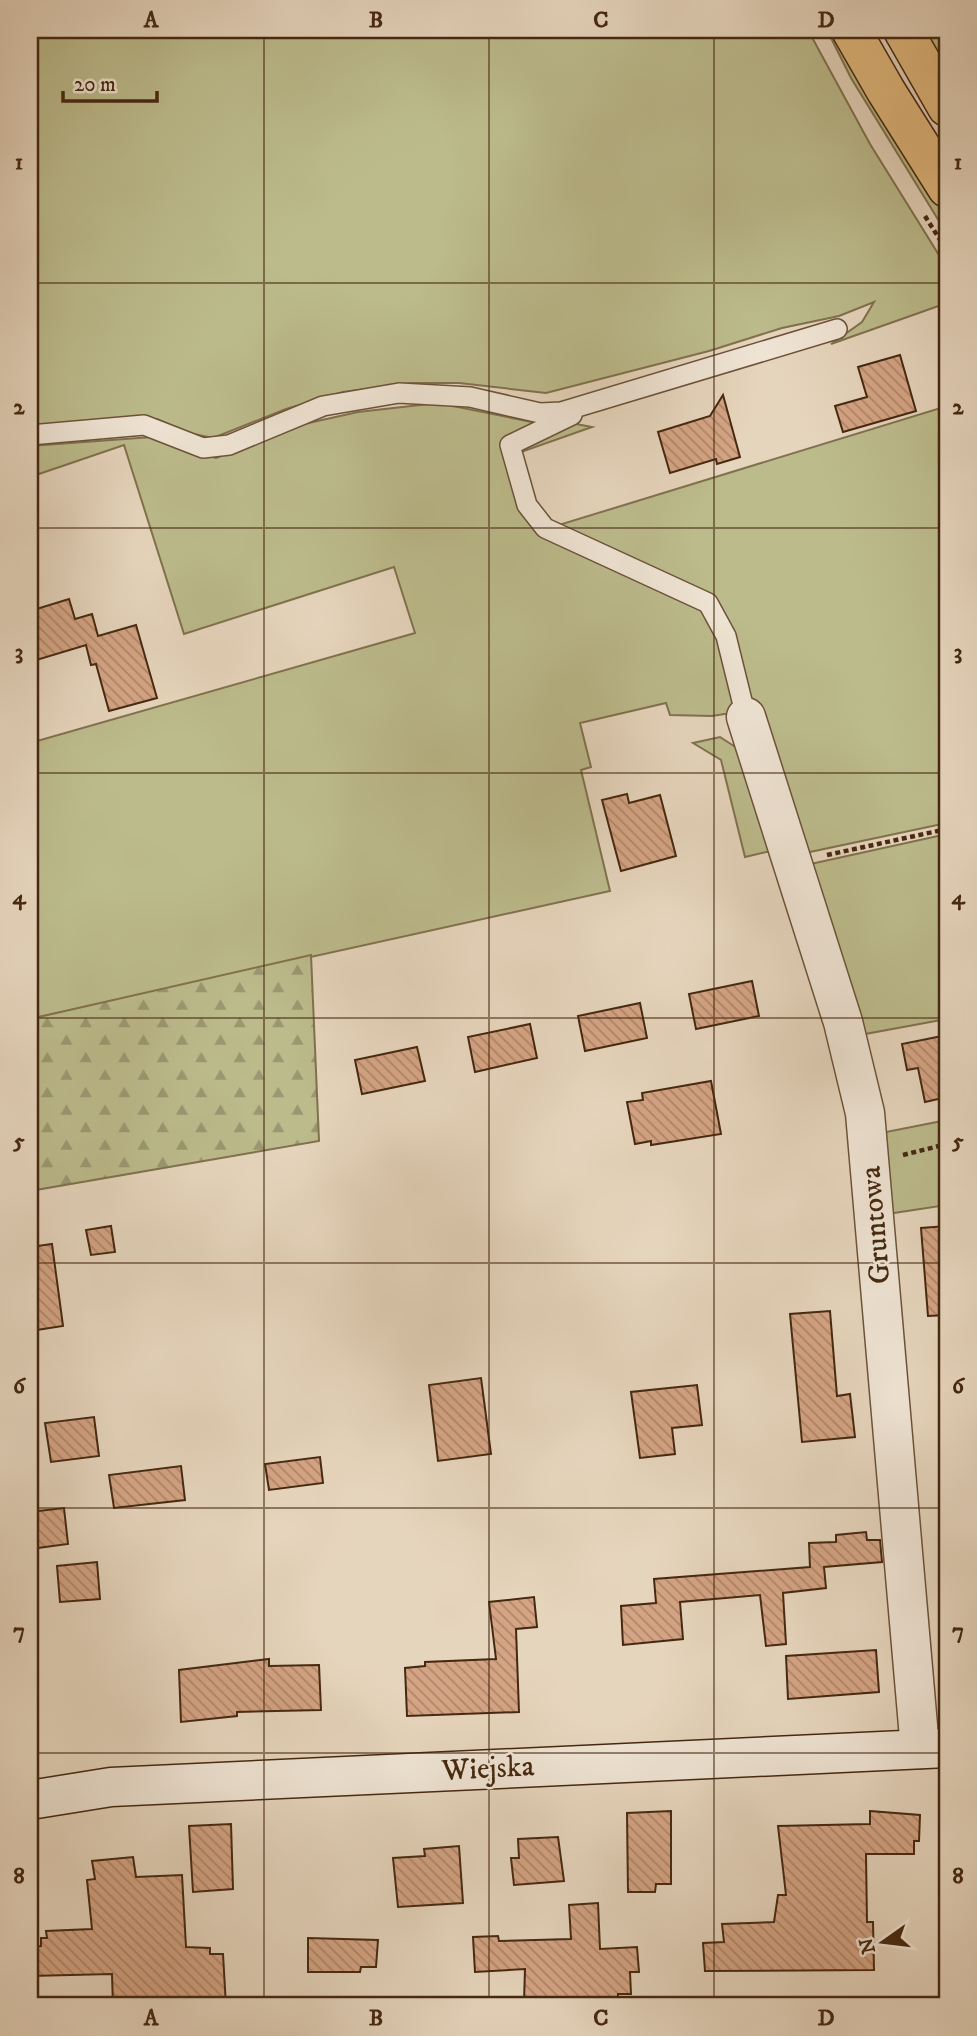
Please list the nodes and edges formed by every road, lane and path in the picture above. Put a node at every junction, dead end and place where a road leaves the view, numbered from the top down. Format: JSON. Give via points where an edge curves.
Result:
{"nodes":[{"id":1,"x":851,"y":30,"type":"edge"},
{"id":2,"x":903,"y":30,"type":"edge"},
{"id":3,"x":947,"y":107,"type":"edge"},
{"id":4,"x":947,"y":188,"type":"edge"},
{"id":5,"x":837,"y":329,"type":"dead end"},
{"id":6,"x":591,"y":405,"type":"junction"},
{"id":7,"x":30,"y":435,"type":"edge"},
{"id":8,"x":747,"y":717,"type":"joint"},
{"id":9,"x":947,"y":829,"type":"edge"},
{"id":10,"x":792,"y":864,"type":"junction"},
{"id":11,"x":947,"y":1144,"type":"edge"},
{"id":12,"x":871,"y":1164,"type":"junction"},
{"id":13,"x":934,"y":1748,"type":"edge"},
{"id":14,"x":30,"y":1800,"type":"edge"}],
"edges":[{"from":1,"to":4,"type":"main road"},
{"from":2,"to":3,"type":"main road"},
{"from":5,"to":6,"type":"lane"},
{"from":6,"to":7,"type":"lane","via":[[540,413],[470,397],[400,393],[323,406],[229,445],[203,448],[144,425]]},
{"from":6,"to":8,"type":"lane","via":[[510,445],[527,505],[545,528],[708,603],[726,636]]},
{"from":8,"to":10,"type":"street","name":"Gruntowa"},
{"from":9,"to":10,"type":"path"},
{"from":10,"to":12,"type":"street","name":"Gruntowa","via":[[843,1022]]},
{"from":11,"to":12,"type":"path"},
{"from":12,"to":13,"type":"street","name":"Gruntowa"},
{"from":13,"to":14,"type":"street","name":"Wiejska","via":[[111,1787]]}]}
